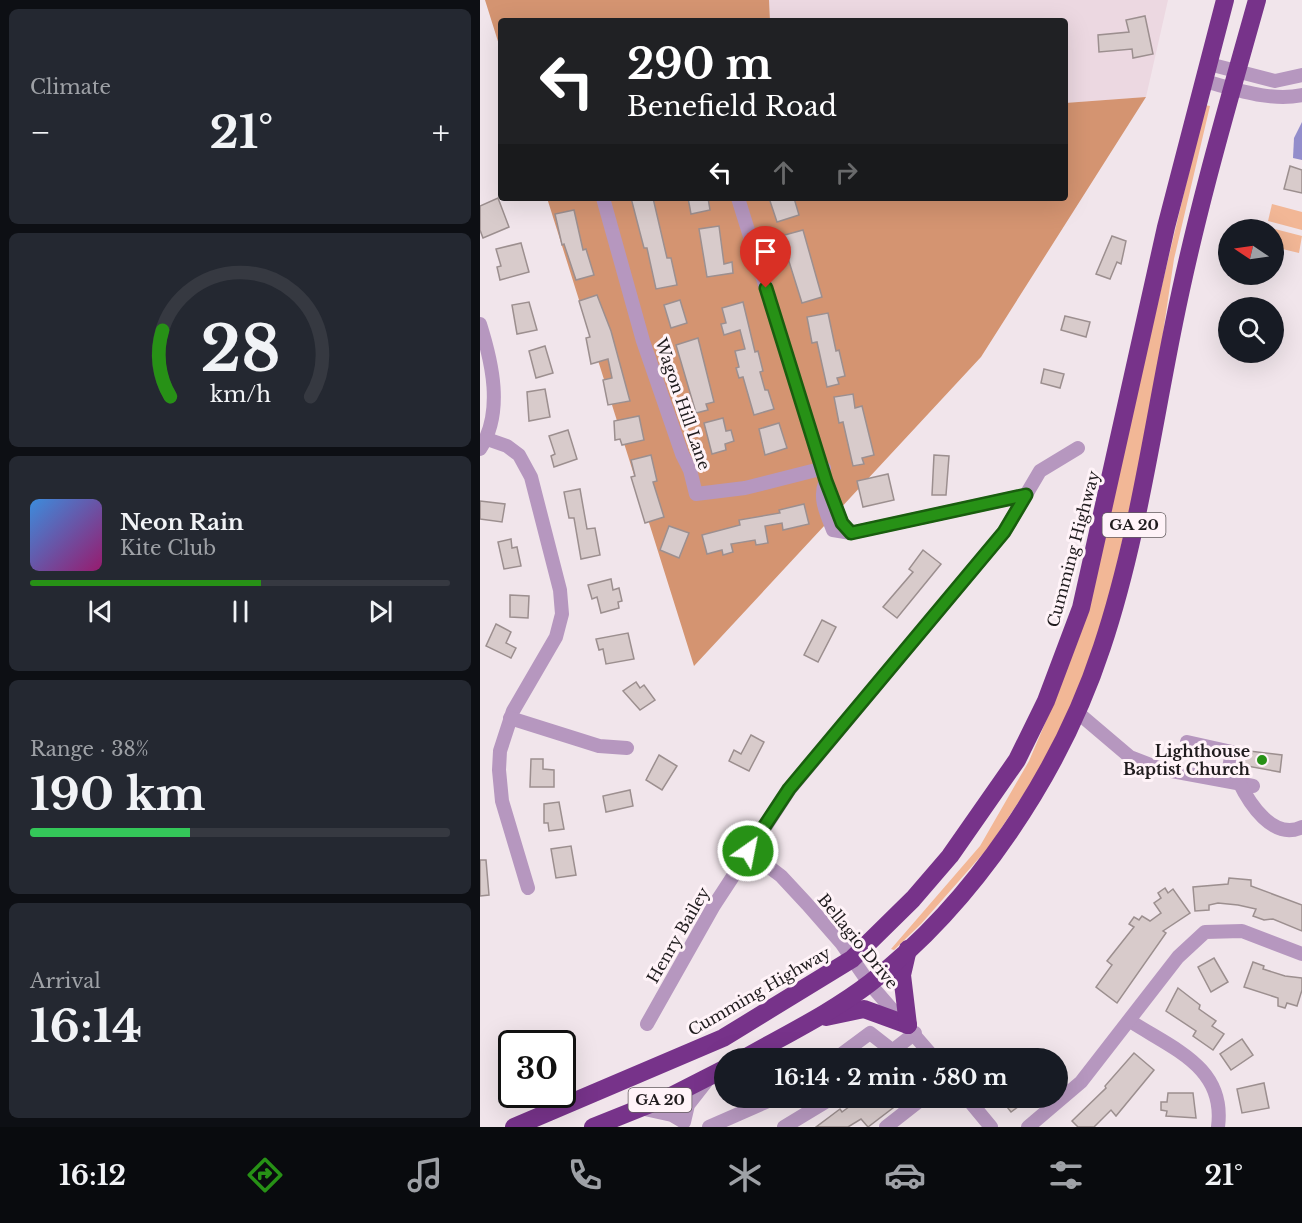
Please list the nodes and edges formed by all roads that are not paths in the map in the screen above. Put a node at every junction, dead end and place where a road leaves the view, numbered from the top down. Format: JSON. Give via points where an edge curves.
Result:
{"nodes":[{"id":1,"x":1225,"y":0,"type":"edge"},
{"id":2,"x":1257,"y":0,"type":"edge"},
{"id":3,"x":1207,"y":73,"type":"junction"},
{"id":4,"x":1302,"y":78,"type":"edge"},
{"id":5,"x":1233,"y":79,"type":"junction"},
{"id":6,"x":1302,"y":95,"type":"edge"},
{"id":7,"x":604,"y":201,"type":"edge"},
{"id":8,"x":739,"y":201,"type":"edge"},
{"id":9,"x":480,"y":324,"type":"edge"},
{"id":10,"x":483,"y":444,"type":"edge"},
{"id":11,"x":1078,"y":448,"type":"dead end"},
{"id":12,"x":825,"y":475,"type":"junction"},
{"id":13,"x":1026,"y":495,"type":"junction"},
{"id":14,"x":1077,"y":712,"type":"junction"},
{"id":15,"x":510,"y":718,"type":"junction"},
{"id":16,"x":1187,"y":742,"type":"dead end"},
{"id":17,"x":627,"y":748,"type":"dead end"},
{"id":18,"x":1240,"y":782,"type":"junction"},
{"id":19,"x":1302,"y":827,"type":"edge"},
{"id":20,"x":748,"y":851,"type":"junction"},
{"id":21,"x":528,"y":888,"type":"dead end"},
{"id":22,"x":908,"y":949,"type":"junction"},
{"id":23,"x":1302,"y":954,"type":"edge"},
{"id":24,"x":852,"y":960,"type":"junction"},
{"id":25,"x":869,"y":983,"type":"junction"},
{"id":26,"x":813,"y":1021,"type":"junction"},
{"id":27,"x":1130,"y":1021,"type":"junction"},
{"id":28,"x":647,"y":1024,"type":"dead end"},
{"id":29,"x":911,"y":1029,"type":"junction"},
{"id":30,"x":763,"y":1048,"type":"edge"},
{"id":31,"x":850,"y":1048,"type":"edge"},
{"id":32,"x":882,"y":1048,"type":"edge"},
{"id":33,"x":894,"y":1048,"type":"edge"},
{"id":34,"x":926,"y":1048,"type":"edge"},
{"id":35,"x":714,"y":1074,"type":"edge"},
{"id":36,"x":714,"y":1076,"type":"edge"},
{"id":37,"x":638,"y":1108,"type":"junction"},
{"id":38,"x":752,"y":1108,"type":"edge"},
{"id":39,"x":815,"y":1108,"type":"edge"},
{"id":40,"x":910,"y":1108,"type":"edge"},
{"id":41,"x":975,"y":1108,"type":"edge"},
{"id":42,"x":685,"y":1125,"type":"edge"},
{"id":43,"x":514,"y":1127,"type":"edge"},
{"id":44,"x":593,"y":1127,"type":"edge"},
{"id":45,"x":709,"y":1127,"type":"edge"},
{"id":46,"x":784,"y":1127,"type":"edge"},
{"id":47,"x":886,"y":1127,"type":"edge"},
{"id":48,"x":991,"y":1127,"type":"edge"},
{"id":49,"x":1028,"y":1127,"type":"edge"},
{"id":50,"x":1218,"y":1127,"type":"edge"}],
"edges":[{"from":1,"to":3,"type":"highway","name":"Cumming Highway","number":"GA 20"},
{"from":2,"to":5,"type":"highway","number":"GA 20"},
{"from":3,"to":5,"type":"street"},
{"from":3,"to":24,"type":"highway","name":"Cumming Highway","number":"GA 20","via":[[1166,227],[1081,608],[1061,663],[1017,760],[950,856]]},
{"from":4,"to":5,"type":"street"},
{"from":5,"to":6,"type":"street","via":[[1266,95]]},
{"from":5,"to":14,"type":"highway","number":"GA 20","via":[[1202,193],[1117,598]]},
{"from":7,"to":12,"type":"street","name":"Wagon Hill Lane","via":[[643,341],[696,494]]},
{"from":8,"to":12,"type":"street"},
{"from":9,"to":10,"type":"street","via":[[493,376],[494,403]]},
{"from":10,"to":15,"type":"street","via":[[507,446],[519,455],[531,477],[560,590],[562,614],[556,637]]},
{"from":11,"to":13,"type":"street","name":"Henry Bailey","via":[[1040,471]]},
{"from":12,"to":13,"type":"street","via":[[828,503],[851,533]]},
{"from":13,"to":20,"type":"street","name":"Henry Bailey","via":[[1004,532],[789,789]]},
{"from":14,"to":18,"type":"street","via":[[1130,757],[1161,769]]},
{"from":14,"to":22,"type":"highway","number":"GA 20","via":[[1006,835],[966,890]]},
{"from":15,"to":17,"type":"street","via":[[599,746]]},
{"from":15,"to":21,"type":"street","via":[[500,751],[502,801]]},
{"from":16,"to":18,"type":"street","via":[[1232,753]]},
{"from":18,"to":19,"type":"street","via":[[1255,810],[1266,820],[1288,829]]},
{"from":20,"to":24,"type":"street","name":"Bellagio Drive","via":[[781,876]]},
{"from":20,"to":28,"type":"street","name":"Henry Bailey"},
{"from":22,"to":25,"type":"highway","number":"GA 20"},
{"from":22,"to":29,"type":"highway","via":[[902,975]]},
{"from":23,"to":27,"type":"street","via":[[1242,931],[1205,932],[1178,957]]},
{"from":24,"to":25,"type":"street","name":"Bellagio Drive"},
{"from":24,"to":43,"type":"highway","name":"Cumming Highway","number":"GA 20","via":[[723,1038]]},
{"from":25,"to":26,"type":"highway","number":"GA 20"},
{"from":25,"to":29,"type":"street","name":"Bellagio Drive"},
{"from":26,"to":29,"type":"highway","via":[[864,1009]]},
{"from":26,"to":30,"type":"highway","number":"GA 20"},
{"from":27,"to":49,"type":"street","via":[[1082,1082]]},
{"from":27,"to":50,"type":"street","via":[[1206,1074],[1217,1097]]},
{"from":29,"to":33,"type":"street"},
{"from":29,"to":34,"type":"street","name":"Bellagio Drive"},
{"from":31,"to":32,"type":"street","via":[[870,1033]]},
{"from":35,"to":37,"type":"highway","number":"GA 20"},
{"from":36,"to":42,"type":"street","via":[[688,1105]]},
{"from":37,"to":42,"type":"street","via":[[672,1115]]},
{"from":37,"to":44,"type":"highway","number":"GA 20"},
{"from":38,"to":45,"type":"street"},
{"from":39,"to":46,"type":"street"},
{"from":40,"to":47,"type":"street"},
{"from":41,"to":48,"type":"street"}]}
